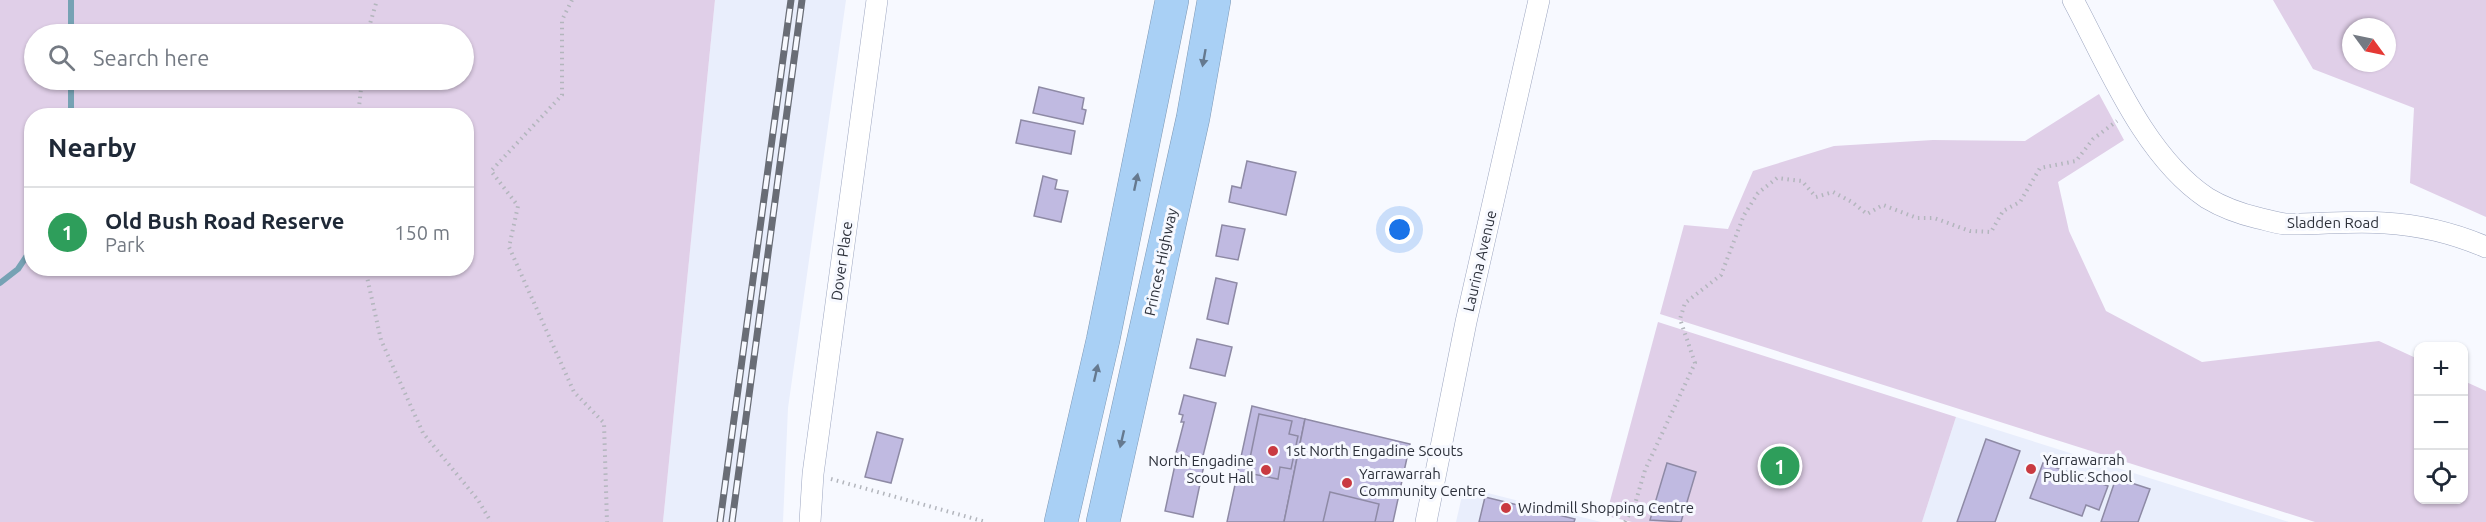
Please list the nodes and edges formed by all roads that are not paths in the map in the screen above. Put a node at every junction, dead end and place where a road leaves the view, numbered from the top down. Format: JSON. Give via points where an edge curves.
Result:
{"nodes":[{"id":1,"x":877,"y":0,"type":"edge"},
{"id":2,"x":1172,"y":0,"type":"edge"},
{"id":3,"x":1214,"y":0,"type":"edge"},
{"id":4,"x":1539,"y":0,"type":"edge"},
{"id":5,"x":2073,"y":0,"type":"edge"},
{"id":6,"x":2486,"y":247,"type":"edge"},
{"id":7,"x":1077,"y":457,"type":"junction"},
{"id":8,"x":810,"y":522,"type":"edge"},
{"id":9,"x":1060,"y":522,"type":"edge"},
{"id":10,"x":1086,"y":522,"type":"edge"},
{"id":11,"x":1103,"y":522,"type":"edge"},
{"id":12,"x":1425,"y":522,"type":"edge"}],
"edges":[{"from":1,"to":8,"type":"street","name":"Dover Place","via":[[813,474]]},
{"from":7,"to":2,"type":"highway","one_way":true},
{"from":3,"to":11,"type":"highway","name":"Princes Highway","one_way":true,"via":[[1191,130]]},
{"from":4,"to":12,"type":"street","name":"Laurina Avenue"},
{"from":5,"to":6,"type":"street","name":"Sladden Road","via":[[2151,142],[2180,175],[2208,198],[2243,214],[2282,224],[2384,222],[2458,235]]},
{"from":7,"to":9,"type":"highway"},
{"from":7,"to":10,"type":"highway"}]}
